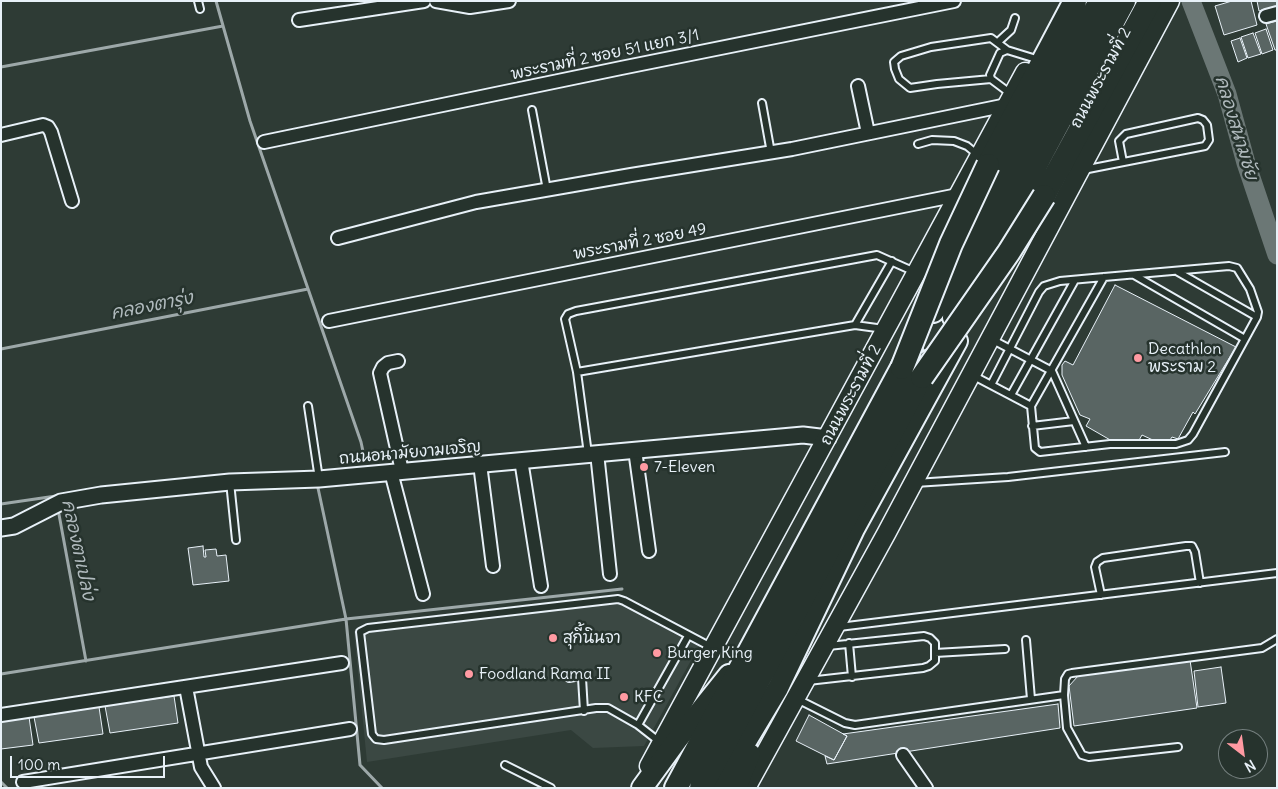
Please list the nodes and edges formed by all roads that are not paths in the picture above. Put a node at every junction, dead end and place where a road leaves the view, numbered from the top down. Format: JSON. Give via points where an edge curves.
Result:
{"nodes":[{"id":1,"x":198,"y":1,"type":"edge"},
{"id":2,"x":424,"y":1,"type":"edge"},
{"id":3,"x":436,"y":1,"type":"edge"},
{"id":4,"x":509,"y":1,"type":"edge"},
{"id":5,"x":954,"y":1,"type":"edge"},
{"id":6,"x":1064,"y":1,"type":"edge"},
{"id":7,"x":1075,"y":1,"type":"edge"},
{"id":8,"x":1094,"y":1,"type":"edge"},
{"id":9,"x":1100,"y":1,"type":"edge"},
{"id":10,"x":1124,"y":1,"type":"edge"},
{"id":11,"x":1142,"y":1,"type":"edge"},
{"id":12,"x":1150,"y":1,"type":"edge"},
{"id":13,"x":1170,"y":1,"type":"edge"},
{"id":14,"x":200,"y":9,"type":"dead end"},
{"id":15,"x":1015,"y":18,"type":"dead end"},
{"id":16,"x":299,"y":20,"type":"dead end"},
{"id":17,"x":998,"y":42,"type":"junction"},
{"id":18,"x":1007,"y":50,"type":"junction"},
{"id":19,"x":1033,"y":58,"type":"junction"},
{"id":20,"x":991,"y":79,"type":"junction"},
{"id":21,"x":858,"y":86,"type":"dead end"},
{"id":22,"x":1009,"y":100,"type":"junction"},
{"id":23,"x":762,"y":103,"type":"dead end"},
{"id":24,"x":532,"y":110,"type":"dead end"},
{"id":25,"x":868,"y":133,"type":"junction"},
{"id":26,"x":1,"y":135,"type":"edge"},
{"id":27,"x":264,"y":142,"type":"dead end"},
{"id":28,"x":918,"y":144,"type":"dead end"},
{"id":29,"x":771,"y":153,"type":"junction"},
{"id":30,"x":979,"y":156,"type":"junction"},
{"id":31,"x":1124,"y":162,"type":"junction"},
{"id":32,"x":1078,"y":173,"type":"junction"},
{"id":33,"x":547,"y":190,"type":"junction"},
{"id":34,"x":958,"y":196,"type":"junction"},
{"id":35,"x":72,"y":201,"type":"dead end"},
{"id":36,"x":338,"y":238,"type":"dead end"},
{"id":37,"x":892,"y":261,"type":"junction"},
{"id":38,"x":1177,"y":271,"type":"junction"},
{"id":39,"x":916,"y":273,"type":"junction"},
{"id":40,"x":1132,"y":275,"type":"junction"},
{"id":41,"x":1104,"y":277,"type":"junction"},
{"id":42,"x":1075,"y":280,"type":"junction"},
{"id":43,"x":1257,"y":316,"type":"junction"},
{"id":44,"x":329,"y":321,"type":"dead end"},
{"id":45,"x":855,"y":324,"type":"junction"},
{"id":46,"x":886,"y":330,"type":"junction"},
{"id":47,"x":990,"y":338,"type":"junction"},
{"id":48,"x":1245,"y":340,"type":"junction"},
{"id":49,"x":1010,"y":348,"type":"junction"},
{"id":50,"x":1030,"y":359,"type":"junction"},
{"id":51,"x":398,"y":361,"type":"dead end"},
{"id":52,"x":1052,"y":371,"type":"junction"},
{"id":53,"x":577,"y":372,"type":"junction"},
{"id":54,"x":912,"y":373,"type":"junction"},
{"id":55,"x":971,"y":374,"type":"junction"},
{"id":56,"x":991,"y":385,"type":"junction"},
{"id":57,"x":1011,"y":395,"type":"junction"},
{"id":58,"x":308,"y":406,"type":"dead end"},
{"id":59,"x":1031,"y":406,"type":"junction"},
{"id":60,"x":1074,"y":421,"type":"junction"},
{"id":61,"x":1032,"y":426,"type":"junction"},
{"id":62,"x":828,"y":438,"type":"junction"},
{"id":63,"x":1086,"y":447,"type":"junction"},
{"id":64,"x":635,"y":450,"type":"junction"},
{"id":65,"x":1225,"y":452,"type":"dead end"},
{"id":66,"x":592,"y":454,"type":"junction"},
{"id":67,"x":521,"y":460,"type":"junction"},
{"id":68,"x":480,"y":464,"type":"junction"},
{"id":69,"x":396,"y":472,"type":"junction"},
{"id":70,"x":320,"y":479,"type":"junction"},
{"id":71,"x":230,"y":482,"type":"junction"},
{"id":72,"x":913,"y":484,"type":"junction"},
{"id":73,"x":1,"y":528,"type":"edge"},
{"id":74,"x":236,"y":540,"type":"dead end"},
{"id":75,"x":649,"y":551,"type":"dead end"},
{"id":76,"x":493,"y":566,"type":"dead end"},
{"id":77,"x":610,"y":574,"type":"dead end"},
{"id":78,"x":1277,"y":574,"type":"edge"},
{"id":79,"x":1200,"y":582,"type":"junction"},
{"id":80,"x":541,"y":586,"type":"dead end"},
{"id":81,"x":423,"y":594,"type":"dead end"},
{"id":82,"x":1101,"y":595,"type":"junction"},
{"id":83,"x":835,"y":628,"type":"junction"},
{"id":84,"x":688,"y":636,"type":"junction"},
{"id":85,"x":1277,"y":639,"type":"edge"},
{"id":86,"x":1026,"y":640,"type":"dead end"},
{"id":87,"x":850,"y":643,"type":"junction"},
{"id":88,"x":825,"y":646,"type":"junction"},
{"id":89,"x":713,"y":648,"type":"junction"},
{"id":90,"x":1005,"y":649,"type":"dead end"},
{"id":91,"x":935,"y":653,"type":"junction"},
{"id":92,"x":342,"y":663,"type":"dead end"},
{"id":93,"x":729,"y":675,"type":"junction"},
{"id":94,"x":852,"y":677,"type":"junction"},
{"id":95,"x":569,"y":678,"type":"dead end"},
{"id":96,"x":805,"y":682,"type":"junction"},
{"id":97,"x":186,"y":687,"type":"junction"},
{"id":98,"x":778,"y":688,"type":"junction"},
{"id":99,"x":1064,"y":695,"type":"junction"},
{"id":100,"x":796,"y":698,"type":"junction"},
{"id":101,"x":1031,"y":699,"type":"junction"},
{"id":102,"x":584,"y":711,"type":"junction"},
{"id":103,"x":1,"y":715,"type":"edge"},
{"id":104,"x":638,"y":724,"type":"junction"},
{"id":105,"x":350,"y":730,"type":"dead end"},
{"id":106,"x":662,"y":744,"type":"junction"},
{"id":107,"x":1178,"y":747,"type":"dead end"},
{"id":108,"x":199,"y":754,"type":"junction"},
{"id":109,"x":903,"y":755,"type":"dead end"},
{"id":110,"x":505,"y":765,"type":"dead end"},
{"id":111,"x":24,"y":782,"type":"dead end"},
{"id":112,"x":214,"y":788,"type":"edge"},
{"id":113,"x":551,"y":788,"type":"edge"},
{"id":114,"x":637,"y":788,"type":"edge"},
{"id":115,"x":642,"y":788,"type":"edge"},
{"id":116,"x":676,"y":788,"type":"edge"},
{"id":117,"x":700,"y":788,"type":"edge"},
{"id":118,"x":718,"y":788,"type":"edge"},
{"id":119,"x":736,"y":788,"type":"edge"},
{"id":120,"x":746,"y":788,"type":"edge"},
{"id":121,"x":926,"y":788,"type":"edge"}],
"edges":[{"from":1,"to":14,"type":"lane"},
{"from":2,"to":16,"type":"street"},
{"from":3,"to":4,"type":"street","via":[[470,7]]},
{"from":5,"to":27,"type":"street","name":"พระรามที่ 2 ซอย 51 แยก 3/1"},
{"from":6,"to":19,"type":"main road","name":"ถนนพระรามที่ 2"},
{"from":7,"to":54,"type":"highway","bridge":true,"via":[[967,206]]},
{"from":8,"to":93,"type":"highway","name":"ถนนพระรามที่ 2","via":[[778,594]]},
{"from":9,"to":54,"type":"highway","bridge":true},
{"from":10,"to":54,"type":"highway","bridge":true},
{"from":11,"to":98,"type":"highway","name":"ถนนพระรามที่ 2","via":[[854,529]]},
{"from":12,"to":54,"type":"highway","bridge":true,"via":[[1032,217]]},
{"from":13,"to":32,"type":"main road","name":"ถนนพระรามที่ 2"},
{"from":15,"to":17,"type":"lane","via":[[1011,30]]},
{"from":17,"to":18,"type":"lane"},
{"from":17,"to":20,"type":"lane","via":[[991,38],[932,47],[901,56],[894,62],[899,79],[910,88]]},
{"from":18,"to":19,"type":"lane"},
{"from":18,"to":20,"type":"lane","via":[[1000,53]]},
{"from":19,"to":22,"type":"main road","name":"ถนนพระรามที่ 2"},
{"from":20,"to":22,"type":"lane"},
{"from":21,"to":25,"type":"street"},
{"from":22,"to":25,"type":"street"},
{"from":22,"to":30,"type":"main road","name":"ถนนพระรามที่ 2"},
{"from":23,"to":29,"type":"lane"},
{"from":24,"to":33,"type":"lane"},
{"from":25,"to":29,"type":"street"},
{"from":26,"to":35,"type":"street","via":[[43,125],[48,127]]},
{"from":28,"to":30,"type":"lane","via":[[932,140],[954,141]]},
{"from":29,"to":33,"type":"street"},
{"from":30,"to":34,"type":"main road","name":"ถนนพระรามที่ 2"},
{"from":31,"to":31,"type":"lane","via":[[1119,141],[1126,134],[1198,118],[1207,125],[1209,140],[1205,146]]},
{"from":31,"to":32,"type":"lane"},
{"from":32,"to":47,"type":"main road","name":"ถนนพระรามที่ 2"},
{"from":33,"to":36,"type":"street","via":[[476,202]]},
{"from":34,"to":39,"type":"main road","name":"ถนนพระรามที่ 2"},
{"from":34,"to":44,"type":"street","name":"พระรามที่ 2 ซอย 49"},
{"from":37,"to":39,"type":"lane"},
{"from":37,"to":45,"type":"lane"},
{"from":37,"to":53,"type":"lane","via":[[877,255],[576,311],[568,314],[566,319]]},
{"from":38,"to":40,"type":"lane"},
{"from":38,"to":43,"type":"lane"},
{"from":38,"to":43,"type":"lane","via":[[1237,268],[1250,289]]},
{"from":39,"to":46,"type":"main road","name":"ถนนพระรามที่ 2"},
{"from":40,"to":41,"type":"lane"},
{"from":40,"to":48,"type":"lane"},
{"from":41,"to":42,"type":"lane"},
{"from":41,"to":52,"type":"lane"},
{"from":42,"to":49,"type":"lane","via":[[1044,286]]},
{"from":42,"to":50,"type":"lane"},
{"from":43,"to":48,"type":"lane"},
{"from":45,"to":46,"type":"lane"},
{"from":45,"to":53,"type":"lane"},
{"from":46,"to":62,"type":"main road","name":"ถนนพระรามที่ 2"},
{"from":47,"to":49,"type":"lane"},
{"from":47,"to":55,"type":"main road","name":"ถนนพระรามที่ 2"},
{"from":48,"to":63,"type":"lane","via":[[1188,440],[1176,444]]},
{"from":49,"to":50,"type":"lane"},
{"from":49,"to":56,"type":"lane"},
{"from":50,"to":52,"type":"lane"},
{"from":50,"to":57,"type":"lane"},
{"from":51,"to":69,"type":"street","via":[[388,363],[380,373]]},
{"from":52,"to":59,"type":"lane"},
{"from":52,"to":60,"type":"lane"},
{"from":53,"to":66,"type":"lane"},
{"from":54,"to":116,"type":"highway"},
{"from":54,"to":117,"type":"highway"},
{"from":55,"to":56,"type":"lane"},
{"from":55,"to":72,"type":"main road","name":"ถนนพระรามที่ 2"},
{"from":56,"to":57,"type":"lane"},
{"from":57,"to":59,"type":"lane"},
{"from":58,"to":70,"type":"lane"},
{"from":59,"to":61,"type":"lane"},
{"from":60,"to":61,"type":"lane"},
{"from":60,"to":63,"type":"lane"},
{"from":61,"to":63,"type":"lane","via":[[1035,448],[1040,452]]},
{"from":62,"to":64,"type":"street","name":"ถนนอนามัยงามเจริญ","via":[[803,435]]},
{"from":62,"to":89,"type":"main road","name":"ถนนพระรามที่ 2"},
{"from":64,"to":66,"type":"street","name":"ถนนอนามัยงามเจริญ"},
{"from":64,"to":75,"type":"street"},
{"from":65,"to":72,"type":"lane","via":[[1008,477]]},
{"from":66,"to":67,"type":"street","name":"ถนนอนามัยงามเจริญ"},
{"from":66,"to":77,"type":"street"},
{"from":67,"to":68,"type":"street","name":"ถนนอนามัยงามเจริญ"},
{"from":67,"to":80,"type":"street"},
{"from":68,"to":69,"type":"street","name":"ถนนอนามัยงามเจริญ"},
{"from":68,"to":76,"type":"street"},
{"from":69,"to":70,"type":"street","name":"ถนนอนามัยงามเจริญ"},
{"from":69,"to":81,"type":"street"},
{"from":70,"to":71,"type":"street","name":"ถนนอนามัยงามเจริญ"},
{"from":71,"to":73,"type":"street","name":"ถนนอนามัยงามเจริญ","via":[[61,502],[14,526]]},
{"from":71,"to":74,"type":"lane"},
{"from":72,"to":83,"type":"main road","name":"ถนนพระรามที่ 2"},
{"from":78,"to":79,"type":"lane"},
{"from":79,"to":82,"type":"lane"},
{"from":79,"to":82,"type":"lane","via":[[1195,552],[1192,546],[1186,546],[1103,558],[1096,567]]},
{"from":82,"to":83,"type":"lane"},
{"from":83,"to":88,"type":"main road","name":"ถนนพระรามที่ 2"},
{"from":84,"to":89,"type":"lane"},
{"from":84,"to":102,"type":"lane","via":[[624,601],[614,599],[368,628],[360,632],[372,734],[376,739]]},
{"from":84,"to":104,"type":"lane"},
{"from":85,"to":99,"type":"lane","via":[[1262,648],[1068,674]]},
{"from":86,"to":101,"type":"lane"},
{"from":87,"to":88,"type":"lane"},
{"from":87,"to":91,"type":"lane","via":[[924,636],[935,643]]},
{"from":87,"to":94,"type":"lane"},
{"from":88,"to":96,"type":"main road","name":"ถนนพระรามที่ 2"},
{"from":89,"to":106,"type":"main road","name":"ถนนพระรามที่ 2"},
{"from":90,"to":91,"type":"lane"},
{"from":91,"to":94,"type":"lane","via":[[935,661],[930,666]]},
{"from":92,"to":97,"type":"street"},
{"from":93,"to":115,"type":"highway"},
{"from":93,"to":116,"type":"highway","name":"ถนนพระรามที่ 2","via":[[708,726]]},
{"from":94,"to":96,"type":"lane"},
{"from":95,"to":102,"type":"lane","via":[[582,678]]},
{"from":96,"to":100,"type":"main road","name":"ถนนพระรามที่ 2"},
{"from":97,"to":103,"type":"street"},
{"from":97,"to":108,"type":"street"},
{"from":98,"to":118,"type":"highway","name":"ถนนพระรามที่ 2"},
{"from":98,"to":119,"type":"highway"},
{"from":99,"to":101,"type":"lane"},
{"from":99,"to":107,"type":"lane","via":[[1067,728],[1082,755],[1089,758]]},
{"from":100,"to":101,"type":"lane","via":[[845,723],[855,724]]},
{"from":100,"to":120,"type":"main road","name":"ถนนพระรามที่ 2"},
{"from":102,"to":104,"type":"lane","via":[[608,708]]},
{"from":104,"to":106,"type":"lane"},
{"from":105,"to":108,"type":"street"},
{"from":106,"to":114,"type":"main road","name":"ถนนพระรามที่ 2"},
{"from":108,"to":111,"type":"street"},
{"from":108,"to":112,"type":"street","via":[[201,767]]},
{"from":109,"to":121,"type":"street"},
{"from":110,"to":113,"type":"lane"}]}
